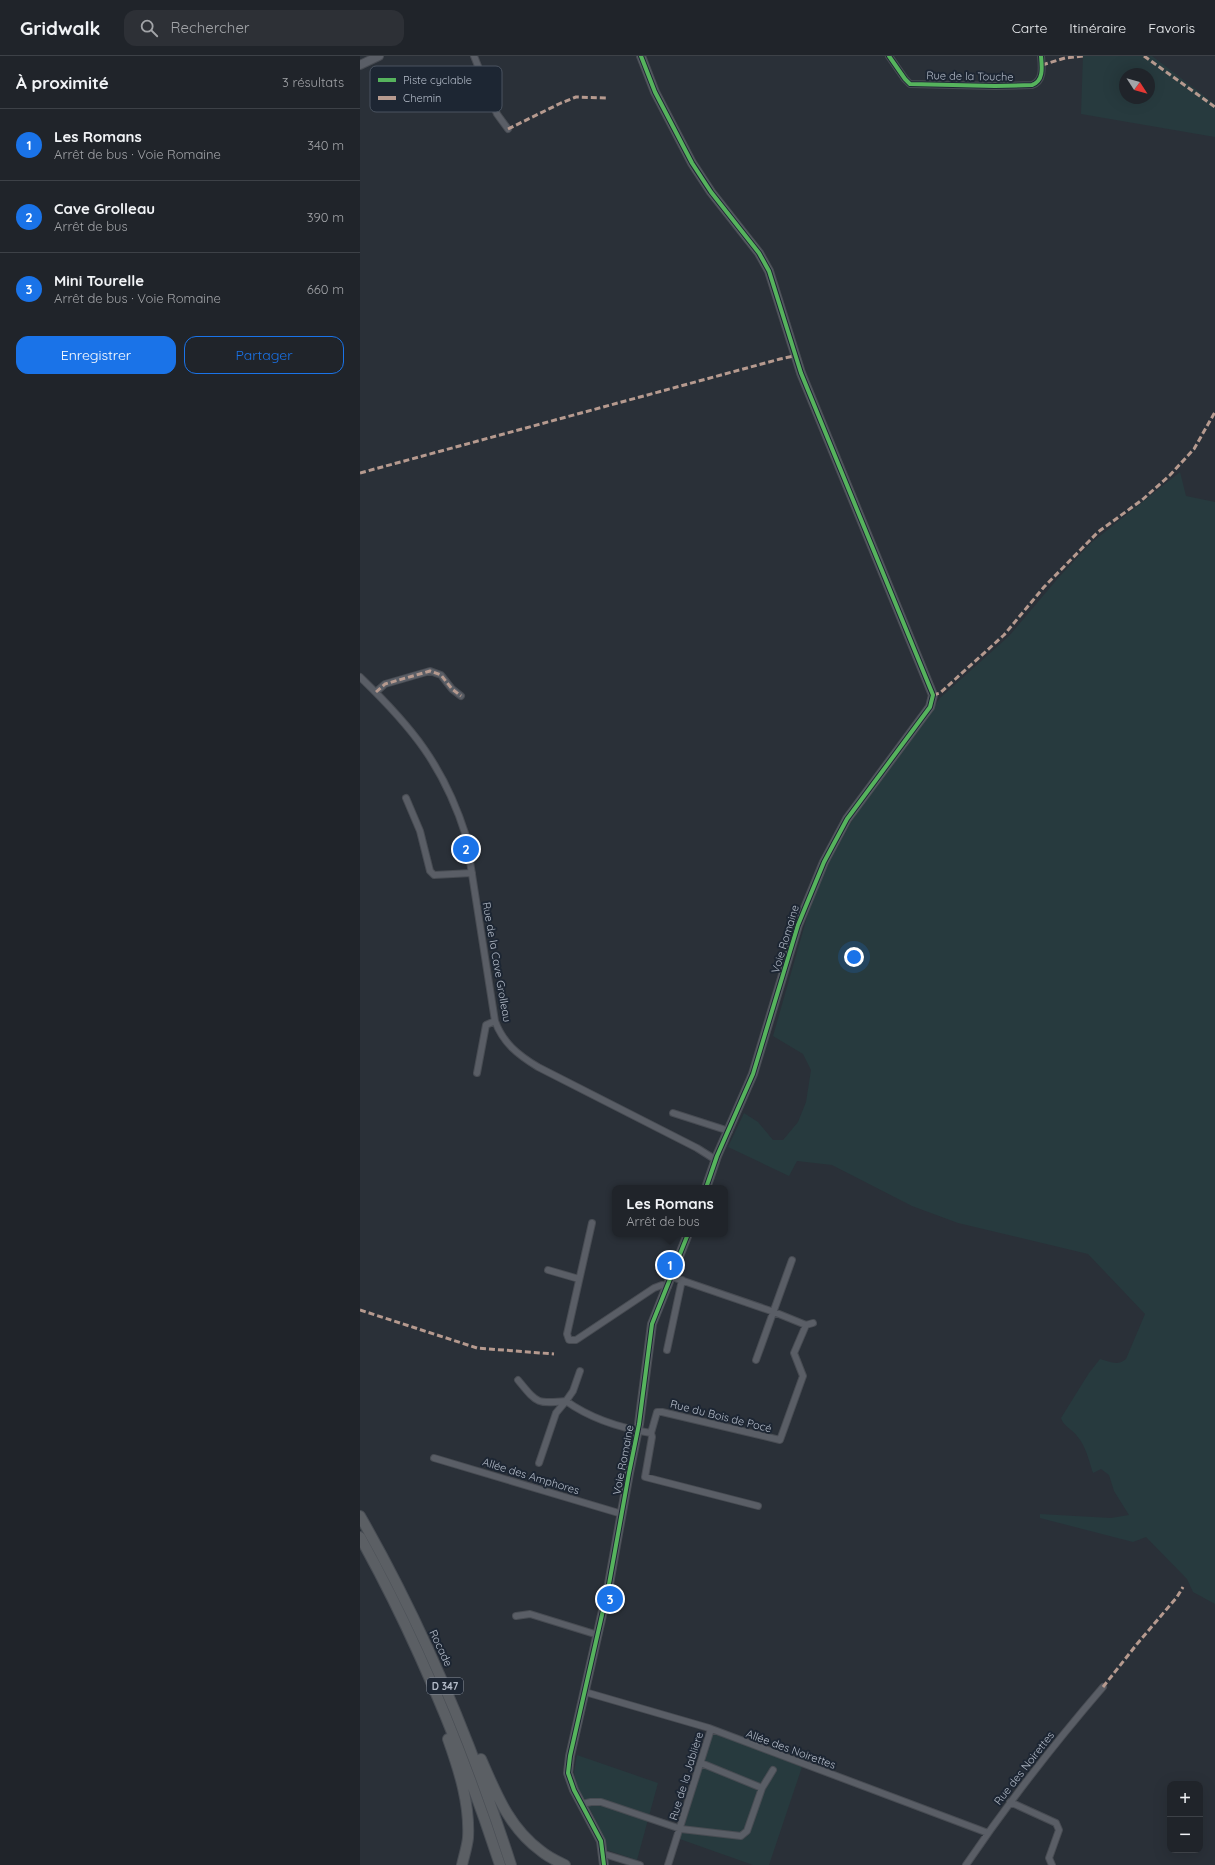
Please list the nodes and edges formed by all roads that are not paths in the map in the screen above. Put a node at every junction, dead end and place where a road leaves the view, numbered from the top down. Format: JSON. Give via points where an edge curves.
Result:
{"nodes":[{"id":1,"x":379,"y":56,"type":"edge"},
{"id":2,"x":474,"y":56,"type":"edge"},
{"id":3,"x":641,"y":56,"type":"edge"},
{"id":4,"x":889,"y":56,"type":"edge"},
{"id":5,"x":1041,"y":56,"type":"edge"},
{"id":6,"x":360,"y":65,"type":"edge"},
{"id":7,"x":478,"y":66,"type":"edge"},
{"id":8,"x":495,"y":112,"type":"edge"},
{"id":9,"x":508,"y":129,"type":"dead end"},
{"id":10,"x":360,"y":677,"type":"edge"},
{"id":11,"x":376,"y":692,"type":"junction"},
{"id":12,"x":461,"y":696,"type":"dead end"},
{"id":13,"x":406,"y":798,"type":"dead end"},
{"id":14,"x":472,"y":872,"type":"junction"},
{"id":15,"x":495,"y":1021,"type":"junction"},
{"id":16,"x":477,"y":1072,"type":"dead end"},
{"id":17,"x":673,"y":1113,"type":"dead end"},
{"id":18,"x":729,"y":1131,"type":"junction"},
{"id":19,"x":716,"y":1160,"type":"junction"},
{"id":20,"x":707,"y":1185,"type":"edge"},
{"id":21,"x":592,"y":1223,"type":"dead end"},
{"id":22,"x":687,"y":1237,"type":"edge"},
{"id":23,"x":792,"y":1260,"type":"dead end"},
{"id":24,"x":548,"y":1270,"type":"dead end"},
{"id":25,"x":672,"y":1277,"type":"junction"},
{"id":26,"x":579,"y":1279,"type":"junction"},
{"id":27,"x":682,"y":1280,"type":"junction"},
{"id":28,"x":668,"y":1286,"type":"junction"},
{"id":29,"x":774,"y":1312,"type":"junction"},
{"id":30,"x":812,"y":1322,"type":"dead end"},
{"id":31,"x":806,"y":1325,"type":"junction"},
{"id":32,"x":667,"y":1350,"type":"dead end"},
{"id":33,"x":756,"y":1360,"type":"dead end"},
{"id":34,"x":580,"y":1371,"type":"dead end"},
{"id":35,"x":518,"y":1380,"type":"dead end"},
{"id":36,"x":566,"y":1401,"type":"junction"},
{"id":37,"x":638,"y":1432,"type":"junction"},
{"id":38,"x":651,"y":1434,"type":"junction"},
{"id":39,"x":434,"y":1458,"type":"dead end"},
{"id":40,"x":539,"y":1463,"type":"dead end"},
{"id":41,"x":758,"y":1506,"type":"dead end"},
{"id":42,"x":622,"y":1514,"type":"junction"},
{"id":43,"x":360,"y":1516,"type":"edge"},
{"id":44,"x":360,"y":1537,"type":"edge"},
{"id":45,"x":516,"y":1616,"type":"dead end"},
{"id":46,"x":598,"y":1635,"type":"junction"},
{"id":47,"x":1103,"y":1687,"type":"dead end"},
{"id":48,"x":585,"y":1692,"type":"junction"},
{"id":49,"x":455,"y":1709,"type":"junction"},
{"id":50,"x":447,"y":1719,"type":"junction"},
{"id":51,"x":711,"y":1729,"type":"junction"},
{"id":52,"x":701,"y":1763,"type":"junction"},
{"id":53,"x":772,"y":1770,"type":"dead end"},
{"id":54,"x":762,"y":1788,"type":"junction"},
{"id":55,"x":1010,"y":1802,"type":"junction"},
{"id":56,"x":582,"y":1804,"type":"junction"},
{"id":57,"x":681,"y":1829,"type":"junction"},
{"id":58,"x":988,"y":1833,"type":"junction"},
{"id":59,"x":604,"y":1854,"type":"junction"},
{"id":60,"x":462,"y":1865,"type":"edge"},
{"id":61,"x":500,"y":1865,"type":"edge"},
{"id":62,"x":511,"y":1865,"type":"edge"},
{"id":63,"x":565,"y":1865,"type":"edge"},
{"id":64,"x":604,"y":1865,"type":"edge"},
{"id":65,"x":640,"y":1865,"type":"edge"},
{"id":66,"x":668,"y":1865,"type":"edge"},
{"id":67,"x":966,"y":1865,"type":"edge"},
{"id":68,"x":1052,"y":1865,"type":"edge"}],
"edges":[{"from":1,"to":6,"type":"street"},
{"from":2,"to":7,"type":"street"},
{"from":3,"to":18,"type":"street","name":"Voie Romaine","via":[[665,113],[704,182],[759,253],[769,271],[798,367],[933,695],[930,707],[840,830],[824,862],[798,925],[753,1074]]},
{"from":4,"to":5,"type":"street","name":"Rue de la Touche","via":[[910,84],[995,86],[1036,83],[1042,72]]},
{"from":8,"to":9,"type":"street"},
{"from":10,"to":11,"type":"street","name":"Rue de la Cave Grolleau"},
{"from":11,"to":12,"type":"street","via":[[385,684],[430,671],[441,675]]},
{"from":11,"to":14,"type":"street","name":"Rue de la Cave Grolleau","via":[[424,746],[447,784],[466,836]]},
{"from":13,"to":14,"type":"street","via":[[420,831],[430,871],[434,875]]},
{"from":14,"to":15,"type":"street","name":"Rue de la Cave Grolleau"},
{"from":15,"to":16,"type":"street","via":[[486,1025]]},
{"from":15,"to":19,"type":"street","name":"Rue de la Cave Grolleau","via":[[504,1039],[520,1056]]},
{"from":17,"to":18,"type":"street"},
{"from":18,"to":19,"type":"street","name":"Voie Romaine"},
{"from":19,"to":20,"type":"street","name":"Voie Romaine"},
{"from":21,"to":26,"type":"street"},
{"from":22,"to":25,"type":"street","name":"Voie Romaine"},
{"from":23,"to":29,"type":"street"},
{"from":24,"to":26,"type":"street"},
{"from":25,"to":27,"type":"street"},
{"from":25,"to":28,"type":"street","name":"Voie Romaine"},
{"from":26,"to":28,"type":"street","via":[[567,1334],[569,1340],[576,1340],[654,1288]]},
{"from":27,"to":29,"type":"street"},
{"from":27,"to":32,"type":"street"},
{"from":28,"to":37,"type":"street","name":"Voie Romaine","via":[[656,1312],[649,1337]]},
{"from":29,"to":31,"type":"street"},
{"from":29,"to":33,"type":"street"},
{"from":30,"to":31,"type":"street"},
{"from":31,"to":38,"type":"street","name":"Rue du Bois de Pocé","via":[[794,1353],[803,1376],[780,1440],[662,1412],[657,1412]]},
{"from":34,"to":36,"type":"street","via":[[573,1392]]},
{"from":35,"to":36,"type":"street","via":[[534,1399],[543,1403]]},
{"from":36,"to":37,"type":"street","via":[[583,1413]]},
{"from":36,"to":40,"type":"street","via":[[556,1413]]},
{"from":37,"to":38,"type":"street"},
{"from":37,"to":42,"type":"street","name":"Voie Romaine"},
{"from":38,"to":41,"type":"street","via":[[645,1477]]},
{"from":39,"to":42,"type":"street","name":"Allée des Amphores"},
{"from":42,"to":46,"type":"street","name":"Voie Romaine"},
{"from":43,"to":49,"type":"highway","name":"Rocade","number":"D 347","via":[[410,1610]]},
{"from":44,"to":50,"type":"highway","number":"D 347","via":[[414,1643]]},
{"from":45,"to":46,"type":"street","via":[[530,1614]]},
{"from":46,"to":48,"type":"street","name":"Voie Romaine"},
{"from":47,"to":55,"type":"street","name":"Rue des Noirettes"},
{"from":48,"to":51,"type":"street","name":"Allée des Noirettes"},
{"from":48,"to":56,"type":"street","name":"Voie Romaine","via":[[568,1773]]},
{"from":49,"to":62,"type":"highway","name":"Rocade","number":"D 347"},
{"from":49,"to":63,"type":"highway","via":[[464,1720],[498,1799],[511,1821],[541,1852]]},
{"from":50,"to":60,"type":"highway","via":[[446,1732],[467,1809],[468,1838]]},
{"from":50,"to":61,"type":"highway","number":"D 347"},
{"from":51,"to":52,"type":"street","name":"Rue de la Jablière"},
{"from":51,"to":58,"type":"street","name":"Allée des Noirettes"},
{"from":52,"to":54,"type":"street"},
{"from":52,"to":57,"type":"street","name":"Rue de la Jablière"},
{"from":53,"to":54,"type":"street"},
{"from":54,"to":57,"type":"street","via":[[748,1831],[741,1836]]},
{"from":55,"to":58,"type":"street","name":"Rue des Noirettes"},
{"from":55,"to":68,"type":"street","via":[[1056,1822],[1059,1830],[1049,1858]]},
{"from":56,"to":57,"type":"street","via":[[601,1802]]},
{"from":56,"to":59,"type":"street","name":"Voie Romaine","via":[[601,1841]]},
{"from":57,"to":66,"type":"street","name":"Rue de la Jablière"},
{"from":58,"to":67,"type":"street","name":"Rue des Noirettes"},
{"from":59,"to":64,"type":"street","name":"Voie Romaine"},
{"from":59,"to":65,"type":"street"}]}
